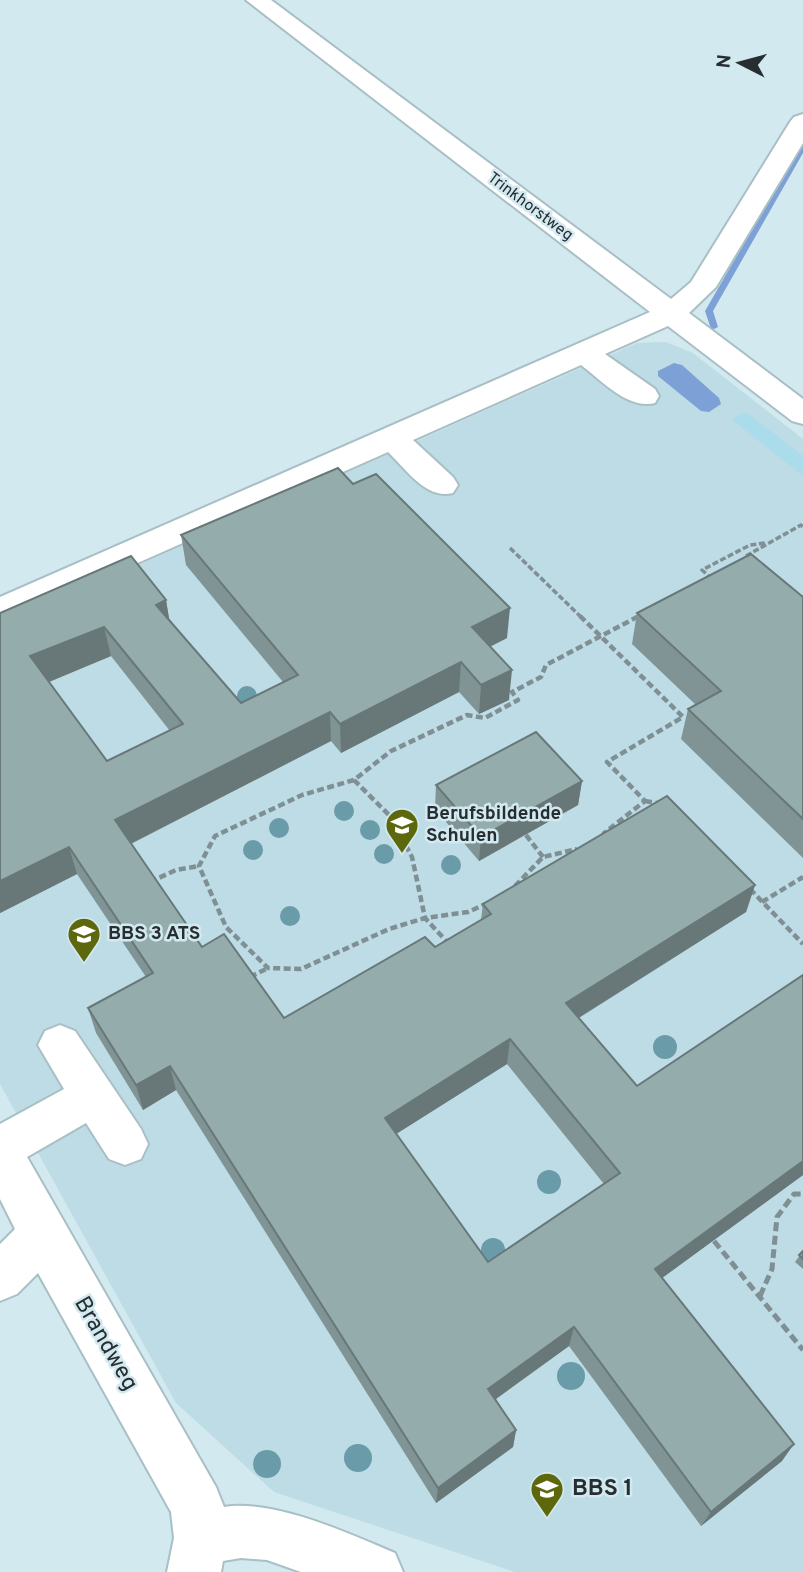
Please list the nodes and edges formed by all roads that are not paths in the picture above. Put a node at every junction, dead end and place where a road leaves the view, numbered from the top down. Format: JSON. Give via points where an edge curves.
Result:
{"nodes":[{"id":1,"x":257,"y":0,"type":"edge"},
{"id":2,"x":803,"y":122,"type":"edge"},
{"id":3,"x":671,"y":314,"type":"junction"},
{"id":4,"x":583,"y":353,"type":"junction"},
{"id":5,"x":644,"y":396,"type":"dead end"},
{"id":6,"x":803,"y":414,"type":"edge"},
{"id":7,"x":392,"y":438,"type":"junction"},
{"id":8,"x":442,"y":485,"type":"dead end"},
{"id":9,"x":0,"y":611,"type":"edge"},
{"id":10,"x":60,"y":1045,"type":"dead end"},
{"id":11,"x":92,"y":1096,"type":"junction"},
{"id":12,"x":125,"y":1144,"type":"dead end"},
{"id":13,"x":0,"y":1149,"type":"edge"},
{"id":14,"x":43,"y":1235,"type":"junction"},
{"id":15,"x":0,"y":1277,"type":"edge"},
{"id":16,"x":197,"y":1555,"type":"edge"},
{"id":17,"x":376,"y":1572,"type":"edge"}],
"edges":[{"from":1,"to":3,"type":"street","name":"Trinkhorstweg"},
{"from":2,"to":3,"type":"street","via":[[702,287]]},
{"from":3,"to":4,"type":"street"},
{"from":3,"to":6,"type":"street","name":"Trinkhorstweg"},
{"from":4,"to":5,"type":"street"},
{"from":4,"to":7,"type":"street"},
{"from":7,"to":8,"type":"street"},
{"from":7,"to":9,"type":"street"},
{"from":10,"to":11,"type":"street"},
{"from":11,"to":12,"type":"street"},
{"from":11,"to":13,"type":"street"},
{"from":13,"to":14,"type":"street","name":"Brandweg"},
{"from":14,"to":15,"type":"street"},
{"from":14,"to":16,"type":"street","name":"Brandweg","via":[[197,1506]]},
{"from":16,"to":17,"type":"street","via":[[241,1531],[267,1534]]}]}
